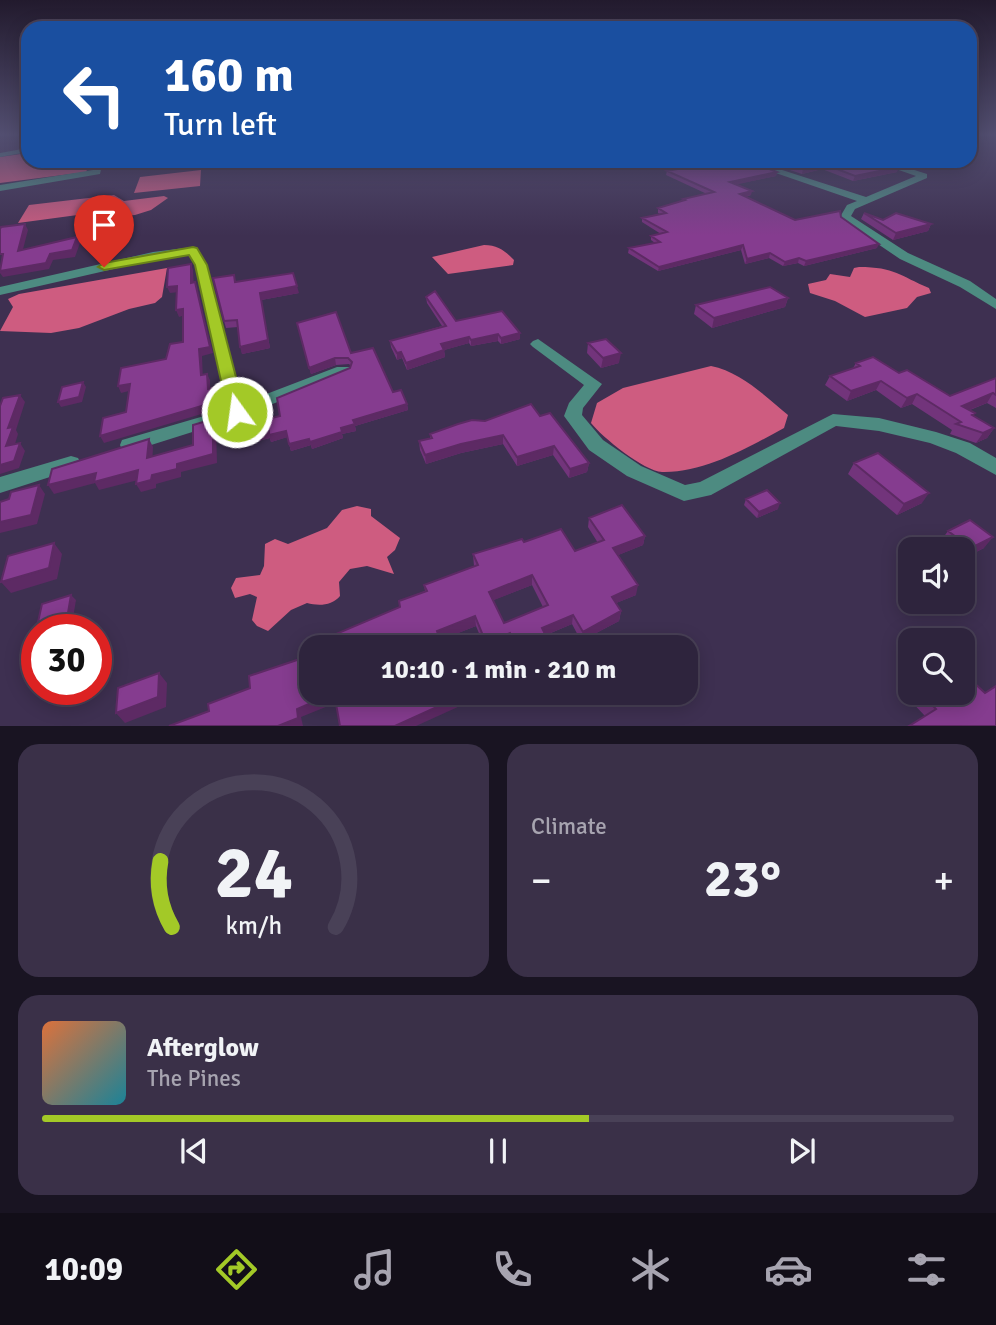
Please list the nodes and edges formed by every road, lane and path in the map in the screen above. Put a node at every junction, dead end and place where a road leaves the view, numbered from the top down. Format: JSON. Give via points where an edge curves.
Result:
{"nodes":[{"id":1,"x":98,"y":168,"type":"edge"},
{"id":2,"x":766,"y":168,"type":"edge"},
{"id":3,"x":899,"y":168,"type":"edge"},
{"id":4,"x":0,"y":188,"type":"edge"},
{"id":5,"x":864,"y":200,"type":"junction"},
{"id":6,"x":0,"y":291,"type":"edge"},
{"id":7,"x":996,"y":305,"type":"edge"},
{"id":8,"x":538,"y":344,"type":"dead end"},
{"id":9,"x":343,"y":370,"type":"edge"},
{"id":10,"x":237,"y":412,"type":"junction"},
{"id":11,"x":118,"y":449,"type":"edge"},
{"id":12,"x":92,"y":457,"type":"edge"},
{"id":13,"x":996,"y":467,"type":"edge"},
{"id":14,"x":0,"y":485,"type":"edge"}],
"edges":[{"from":1,"to":4,"type":"street","via":[[87,175]]},
{"from":2,"to":5,"type":"street"},
{"from":3,"to":5,"type":"street","via":[[924,176]]},
{"from":5,"to":7,"type":"street","via":[[851,207],[845,218]]},
{"from":6,"to":10,"type":"street","via":[[193,251],[201,265]]},
{"from":8,"to":13,"type":"street","via":[[594,384],[573,416],[596,446],[634,471],[684,493],[704,489],[834,420],[846,418],[962,448]]},
{"from":9,"to":10,"type":"street"},
{"from":10,"to":11,"type":"street"},
{"from":12,"to":14,"type":"street"}]}
